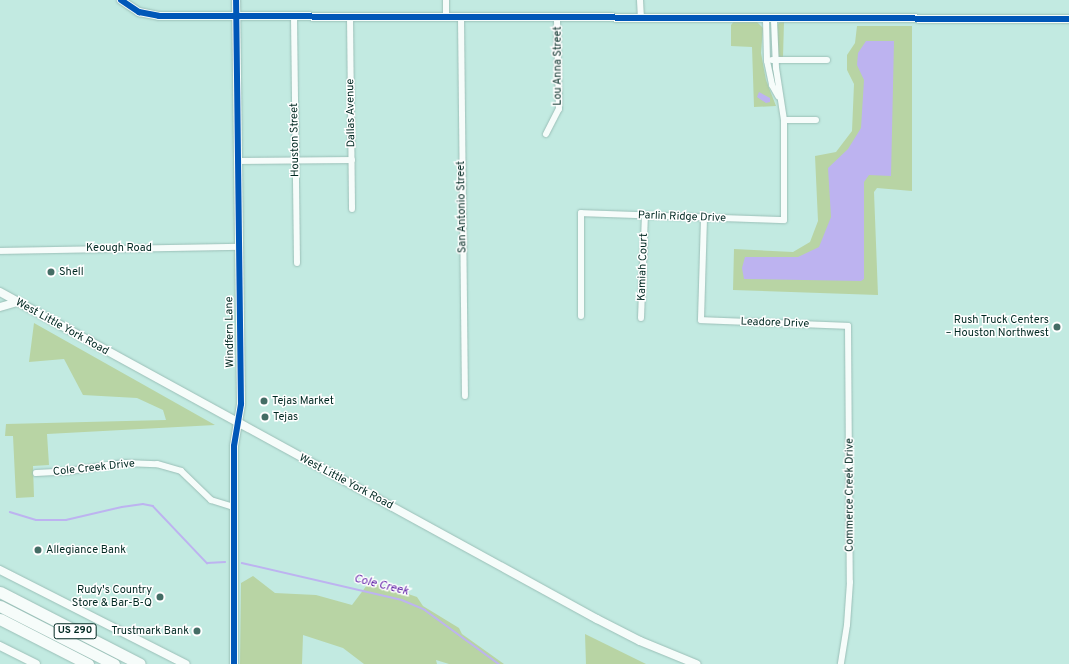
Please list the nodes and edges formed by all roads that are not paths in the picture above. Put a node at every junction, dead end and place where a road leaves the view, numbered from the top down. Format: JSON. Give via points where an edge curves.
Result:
{"nodes":[{"id":1,"x":121,"y":0,"type":"edge"},
{"id":2,"x":236,"y":0,"type":"edge"},
{"id":3,"x":446,"y":0,"type":"edge"},
{"id":4,"x":640,"y":0,"type":"edge"},
{"id":5,"x":350,"y":16,"type":"junction"},
{"id":6,"x":237,"y":17,"type":"junction"},
{"id":7,"x":294,"y":17,"type":"junction"},
{"id":8,"x":446,"y":17,"type":"junction"},
{"id":9,"x":641,"y":17,"type":"junction"},
{"id":10,"x":462,"y":18,"type":"junction"},
{"id":11,"x":558,"y":18,"type":"junction"},
{"id":12,"x":1069,"y":19,"type":"edge"},
{"id":13,"x":770,"y":20,"type":"junction"},
{"id":14,"x":775,"y":60,"type":"junction"},
{"id":15,"x":827,"y":60,"type":"dead end"},
{"id":16,"x":767,"y":61,"type":"junction"},
{"id":17,"x":779,"y":98,"type":"junction"},
{"id":18,"x":784,"y":120,"type":"junction"},
{"id":19,"x":816,"y":120,"type":"dead end"},
{"id":20,"x":546,"y":134,"type":"dead end"},
{"id":21,"x":295,"y":160,"type":"junction"},
{"id":22,"x":352,"y":160,"type":"junction"},
{"id":23,"x":239,"y":161,"type":"junction"},
{"id":24,"x":352,"y":209,"type":"dead end"},
{"id":25,"x":645,"y":216,"type":"junction"},
{"id":26,"x":704,"y":218,"type":"junction"},
{"id":27,"x":239,"y":247,"type":"junction"},
{"id":28,"x":0,"y":251,"type":"edge"},
{"id":29,"x":297,"y":263,"type":"dead end"},
{"id":30,"x":0,"y":292,"type":"edge"},
{"id":31,"x":18,"y":302,"type":"junction"},
{"id":32,"x":0,"y":307,"type":"edge"},
{"id":33,"x":581,"y":316,"type":"dead end"},
{"id":34,"x":641,"y":318,"type":"dead end"},
{"id":35,"x":848,"y":326,"type":"joint"},
{"id":36,"x":464,"y":396,"type":"dead end"},
{"id":37,"x":237,"y":424,"type":"junction"},
{"id":38,"x":36,"y":473,"type":"dead end"},
{"id":39,"x":234,"y":508,"type":"junction"},
{"id":40,"x":0,"y":570,"type":"edge"},
{"id":41,"x":9,"y":575,"type":"junction"},
{"id":42,"x":0,"y":577,"type":"edge"},
{"id":43,"x":0,"y":592,"type":"edge"},
{"id":44,"x":4,"y":608,"type":"edge"},
{"id":45,"x":3,"y":621,"type":"edge"},
{"id":46,"x":0,"y":646,"type":"edge"},
{"id":47,"x":36,"y":664,"type":"edge"},
{"id":48,"x":88,"y":664,"type":"edge"},
{"id":49,"x":114,"y":664,"type":"edge"},
{"id":50,"x":140,"y":664,"type":"edge"},
{"id":51,"x":185,"y":664,"type":"edge"},
{"id":52,"x":234,"y":664,"type":"edge"},
{"id":53,"x":696,"y":664,"type":"edge"},
{"id":54,"x":840,"y":664,"type":"edge"}],
"edges":[{"from":1,"to":6,"type":"street","via":[[139,12],[151,15]]},
{"from":2,"to":6,"type":"street","name":"Windfern Lane"},
{"from":3,"to":8,"type":"street"},
{"from":4,"to":9,"type":"street"},
{"from":5,"to":7,"type":"street"},
{"from":5,"to":8,"type":"street"},
{"from":5,"to":22,"type":"street","name":"Dallas Avenue"},
{"from":6,"to":7,"type":"street"},
{"from":6,"to":23,"type":"street","name":"Windfern Lane"},
{"from":7,"to":21,"type":"street","name":"Houston Street"},
{"from":8,"to":10,"type":"street"},
{"from":9,"to":11,"type":"street"},
{"from":9,"to":13,"type":"street"},
{"from":10,"to":11,"type":"street"},
{"from":10,"to":36,"type":"street","name":"San Antonio Street"},
{"from":11,"to":20,"type":"street","name":"Lou Anna Street","via":[[559,109]]},
{"from":12,"to":13,"type":"street"},
{"from":13,"to":14,"type":"street"},
{"from":13,"to":16,"type":"street"},
{"from":14,"to":15,"type":"street"},
{"from":14,"to":16,"type":"street"},
{"from":14,"to":17,"type":"street"},
{"from":16,"to":17,"type":"street","via":[[772,86]]},
{"from":17,"to":18,"type":"street"},
{"from":18,"to":19,"type":"street"},
{"from":18,"to":26,"type":"street","name":"Parlin Ridge Drive","via":[[784,220]]},
{"from":21,"to":22,"type":"street"},
{"from":21,"to":23,"type":"street"},
{"from":21,"to":29,"type":"street","name":"Houston Street"},
{"from":22,"to":24,"type":"street","name":"Dallas Avenue"},
{"from":23,"to":27,"type":"street","name":"Windfern Lane"},
{"from":25,"to":26,"type":"street","name":"Parlin Ridge Drive"},
{"from":25,"to":33,"type":"street","name":"Parlin Ridge Drive","via":[[581,213]]},
{"from":25,"to":34,"type":"street","name":"Kamiah Court"},
{"from":26,"to":35,"type":"street","name":"Leadore Drive","via":[[701,320]]},
{"from":27,"to":28,"type":"street","name":"Keough Road"},
{"from":27,"to":37,"type":"street","name":"Windfern Lane","via":[[241,404]]},
{"from":30,"to":31,"type":"street","name":"West Little York Road"},
{"from":31,"to":32,"type":"street"},
{"from":31,"to":37,"type":"street","name":"West Little York Road"},
{"from":35,"to":54,"type":"street","name":"Commerce Creek Drive","via":[[850,582],[847,625]]},
{"from":37,"to":39,"type":"street","name":"Windfern Lane","via":[[234,446]]},
{"from":37,"to":53,"type":"street","name":"West Little York Road","via":[[597,620]]},
{"from":38,"to":39,"type":"street","name":"Cole Creek Drive","via":[[69,472],[124,463],[157,464],[181,471],[211,500]]},
{"from":39,"to":52,"type":"street","name":"Windfern Lane"},
{"from":40,"to":41,"type":"street"},
{"from":41,"to":42,"type":"street"},
{"from":41,"to":51,"type":"street"},
{"from":43,"to":50,"type":"highway","number":"US 290"},
{"from":44,"to":49,"type":"highway"},
{"from":45,"to":48,"type":"highway","number":"US 290"},
{"from":46,"to":47,"type":"street"}]}
